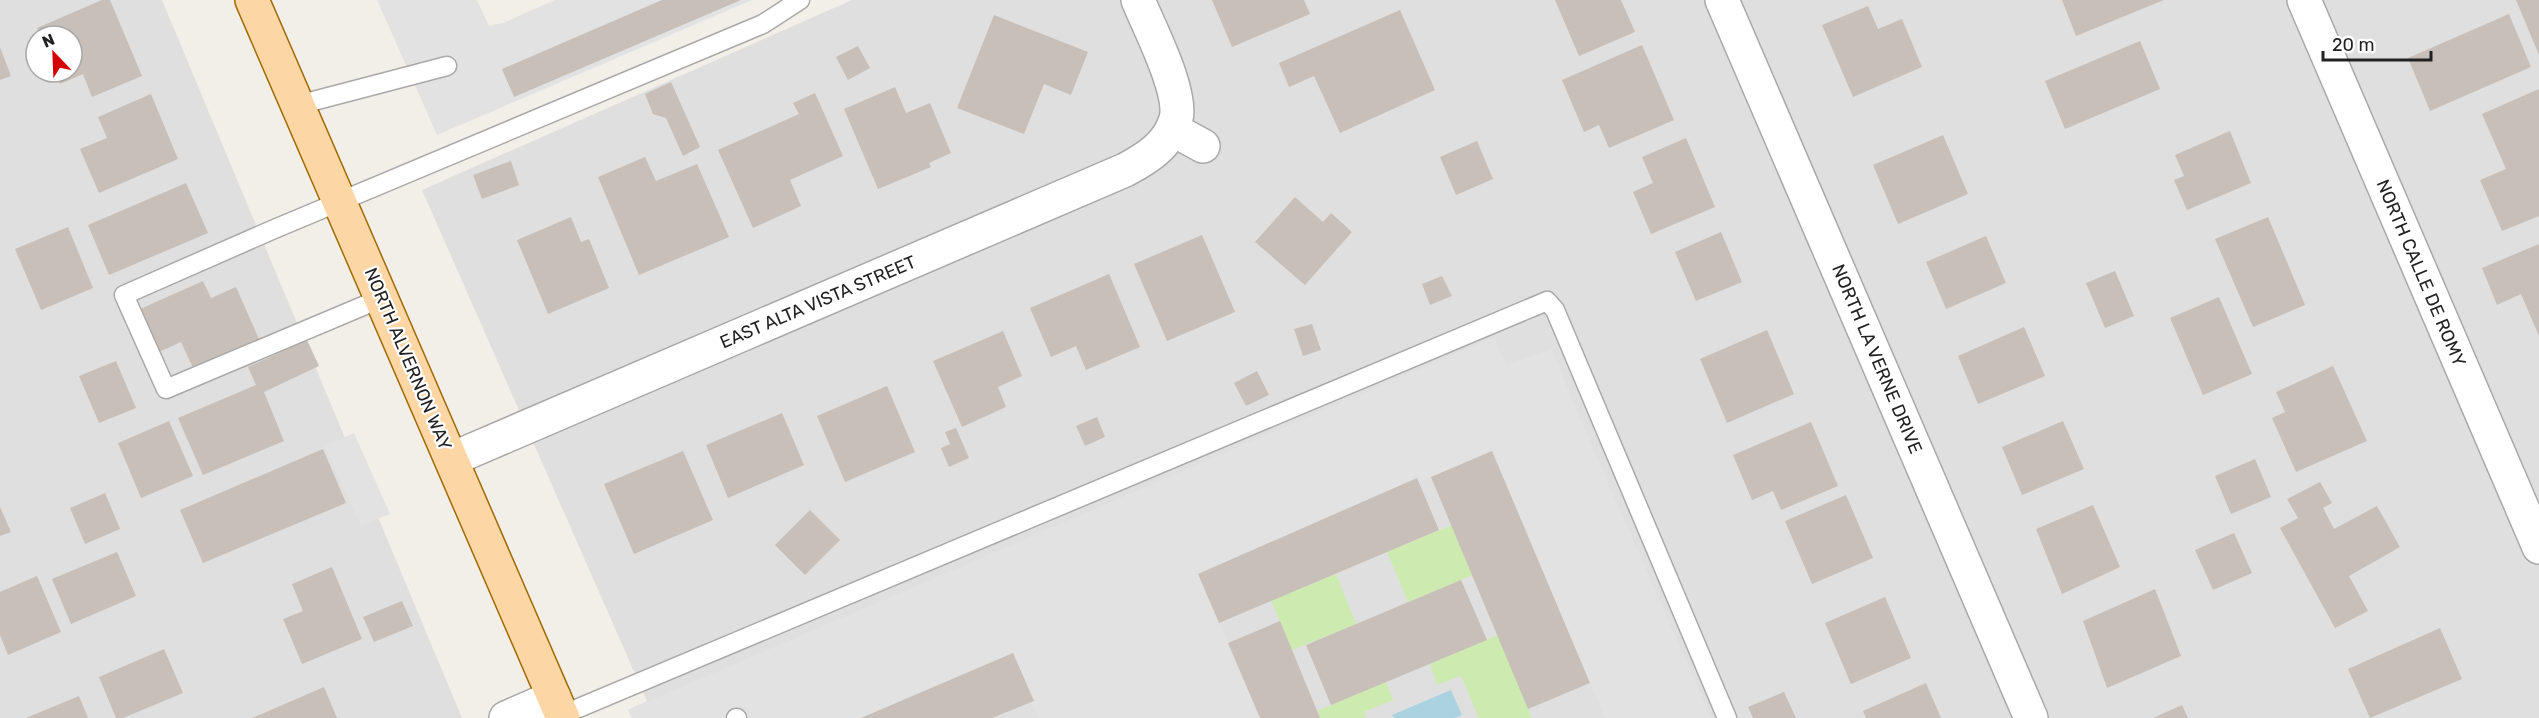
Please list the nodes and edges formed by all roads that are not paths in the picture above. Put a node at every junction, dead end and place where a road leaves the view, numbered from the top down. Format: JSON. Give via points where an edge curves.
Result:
{"nodes":[{"id":1,"x":252,"y":0,"type":"edge"},
{"id":2,"x":800,"y":0,"type":"edge"},
{"id":3,"x":1138,"y":0,"type":"edge"},
{"id":4,"x":1722,"y":0,"type":"edge"},
{"id":5,"x":2304,"y":0,"type":"edge"},
{"id":6,"x":447,"y":66,"type":"dead end"},
{"id":7,"x":298,"y":105,"type":"junction"},
{"id":8,"x":1173,"y":129,"type":"junction"},
{"id":9,"x":1203,"y":146,"type":"dead end"},
{"id":10,"x":340,"y":202,"type":"junction"},
{"id":11,"x":382,"y":298,"type":"junction"},
{"id":12,"x":452,"y":459,"type":"junction"},
{"id":13,"x":2539,"y":547,"type":"edge"},
{"id":14,"x":560,"y":710,"type":"edge"},
{"id":15,"x":506,"y":718,"type":"edge"},
{"id":16,"x":1727,"y":718,"type":"edge"},
{"id":17,"x":2031,"y":718,"type":"edge"}],
"edges":[{"from":1,"to":7,"type":"main road","name":"NORTH ALVERNON WAY"},
{"from":2,"to":10,"type":"lane","via":[[763,24]]},
{"from":3,"to":8,"type":"street","via":[[1176,98]]},
{"from":4,"to":17,"type":"street","name":"NORTH LA VERNE DRIVE"},
{"from":5,"to":13,"type":"street","name":"NORTH CALLE DE ROMY"},
{"from":6,"to":7,"type":"lane"},
{"from":7,"to":10,"type":"main road","name":"NORTH ALVERNON WAY"},
{"from":8,"to":9,"type":"street"},
{"from":8,"to":12,"type":"street","name":"EAST ALTA VISTA STREET","via":[[1149,158],[1125,170]]},
{"from":10,"to":11,"type":"main road","name":"NORTH ALVERNON WAY"},
{"from":10,"to":11,"type":"lane","via":[[124,295],[166,389]]},
{"from":11,"to":12,"type":"main road","name":"NORTH ALVERNON WAY"},
{"from":12,"to":14,"type":"main road","name":"NORTH ALVERNON WAY"},
{"from":14,"to":15,"type":"street"},
{"from":14,"to":16,"type":"lane","via":[[1546,301],[1555,310]]}]}
